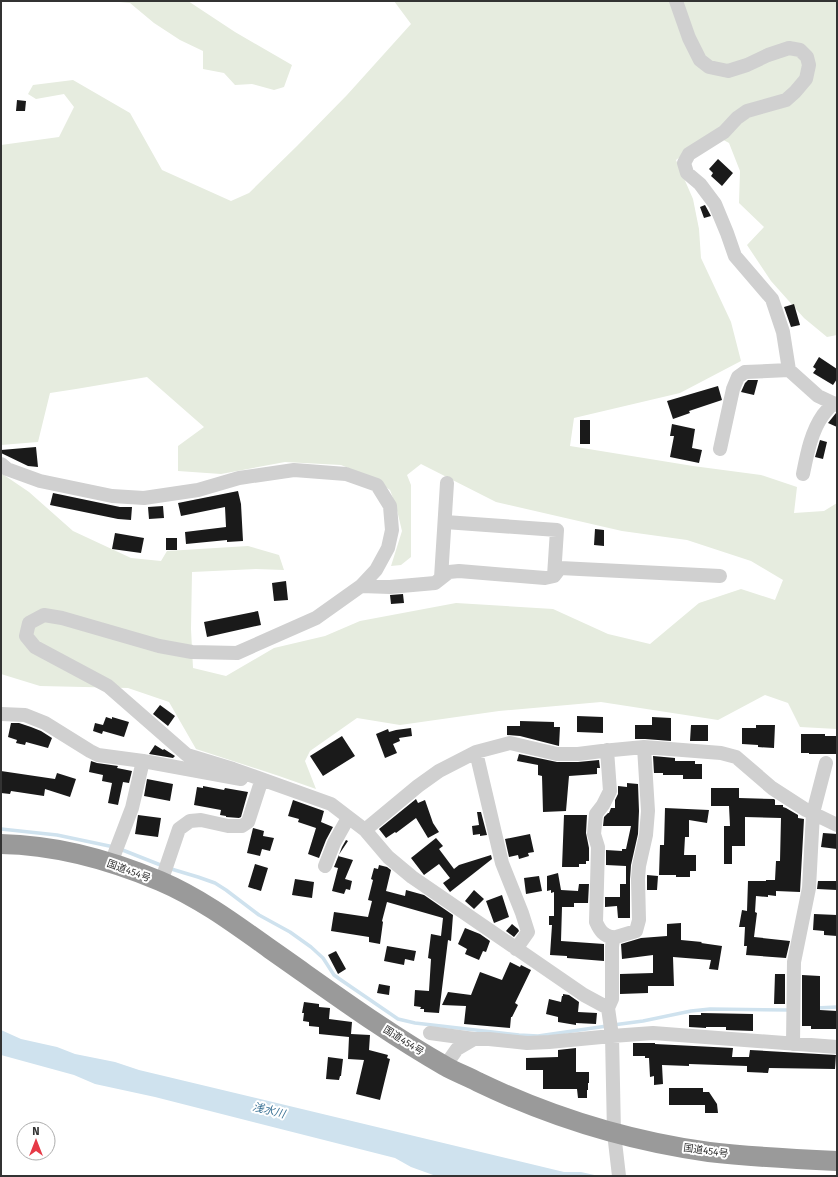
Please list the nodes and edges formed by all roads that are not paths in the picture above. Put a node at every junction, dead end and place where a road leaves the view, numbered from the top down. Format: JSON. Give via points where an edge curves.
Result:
{"nodes":[{"id":1,"x":676,"y":1,"type":"edge"},
{"id":2,"x":789,"y":370,"type":"junction"},
{"id":3,"x":835,"y":404,"type":"edge"},
{"id":4,"x":720,"y":449,"type":"dead end"},
{"id":5,"x":1,"y":464,"type":"edge"},
{"id":6,"x":803,"y":474,"type":"dead end"},
{"id":7,"x":447,"y":483,"type":"dead end"},
{"id":8,"x":445,"y":522,"type":"junction"},
{"id":9,"x":554,"y":576,"type":"junction"},
{"id":10,"x":720,"y":576,"type":"dead end"},
{"id":11,"x":441,"y":578,"type":"junction"},
{"id":12,"x":361,"y":586,"type":"junction"},
{"id":13,"x":1,"y":714,"type":"edge"},
{"id":14,"x":644,"y":747,"type":"junction"},
{"id":15,"x":607,"y":750,"type":"junction"},
{"id":16,"x":476,"y":752,"type":"junction"},
{"id":17,"x":143,"y":762,"type":"junction"},
{"id":18,"x":826,"y":763,"type":"dead end"},
{"id":19,"x":265,"y":782,"type":"junction"},
{"id":20,"x":813,"y":813,"type":"junction"},
{"id":21,"x":348,"y":818,"type":"junction"},
{"id":22,"x":837,"y":825,"type":"edge"},
{"id":23,"x":365,"y":830,"type":"junction"},
{"id":24,"x":1,"y":844,"type":"edge"},
{"id":25,"x":111,"y":862,"type":"junction"},
{"id":26,"x":325,"y":866,"type":"dead end"},
{"id":27,"x":161,"y":882,"type":"junction"},
{"id":28,"x":613,"y":938,"type":"junction"},
{"id":29,"x":516,"y":949,"type":"junction"},
{"id":30,"x":608,"y":1008,"type":"junction"},
{"id":31,"x":430,"y":1033,"type":"dead end"},
{"id":32,"x":612,"y":1036,"type":"junction"},
{"id":33,"x":474,"y":1039,"type":"junction"},
{"id":34,"x":793,"y":1044,"type":"junction"},
{"id":35,"x":837,"y":1046,"type":"edge"},
{"id":36,"x":445,"y":1066,"type":"junction"},
{"id":37,"x":614,"y":1133,"type":"junction"},
{"id":38,"x":837,"y":1162,"type":"edge"},
{"id":39,"x":619,"y":1173,"type":"edge"}],
"edges":[{"from":1,"to":2,"type":"street","via":[[692,44],[700,60],[709,67],[728,71],[790,48],[800,50],[807,58],[809,65],[806,79],[786,100],[747,110],[724,132],[689,154],[684,163],[687,173],[700,184],[715,204],[735,256],[772,299],[782,332]]},
{"from":2,"to":3,"type":"street","via":[[818,396]]},
{"from":2,"to":4,"type":"street","via":[[745,372],[738,377]]},
{"from":3,"to":6,"type":"street","via":[[822,416],[815,431]]},
{"from":5,"to":12,"type":"street","via":[[40,481],[112,496],[144,498],[198,490],[239,478],[294,470],[346,474],[377,485],[390,506],[392,530],[388,548],[376,570]]},
{"from":7,"to":8,"type":"street"},
{"from":8,"to":9,"type":"street","via":[[557,530]]},
{"from":8,"to":11,"type":"street"},
{"from":9,"to":10,"type":"street","via":[[560,568]]},
{"from":9,"to":11,"type":"street","via":[[545,578],[459,571],[449,572]]},
{"from":11,"to":12,"type":"street","via":[[435,583],[390,587]]},
{"from":12,"to":19,"type":"street","via":[[316,618],[237,653],[192,652],[159,646],[44,615],[29,623],[26,636],[35,647],[108,686],[187,755],[233,768]]},
{"from":13,"to":17,"type":"street","via":[[25,715],[45,723],[98,755]]},
{"from":14,"to":15,"type":"street"},
{"from":14,"to":20,"type":"street","via":[[721,753],[736,757],[772,788]]},
{"from":14,"to":28,"type":"street","via":[[648,811],[639,866],[639,920],[636,931]]},
{"from":15,"to":16,"type":"street","via":[[557,754],[510,743]]},
{"from":15,"to":28,"type":"street","via":[[610,791],[596,814],[594,834],[598,847],[596,922],[604,935]]},
{"from":16,"to":23,"type":"street","via":[[439,771]]},
{"from":16,"to":29,"type":"street","via":[[502,864],[528,932]]},
{"from":17,"to":19,"type":"street"},
{"from":17,"to":25,"type":"street","via":[[132,808]]},
{"from":18,"to":20,"type":"street"},
{"from":19,"to":21,"type":"street","via":[[331,804]]},
{"from":19,"to":27,"type":"street","via":[[248,822],[242,826],[228,826],[201,820],[190,821],[179,829]]},
{"from":20,"to":22,"type":"street"},
{"from":20,"to":34,"type":"street","via":[[809,888],[794,962]]},
{"from":21,"to":23,"type":"street"},
{"from":21,"to":26,"type":"street"},
{"from":23,"to":29,"type":"street","via":[[388,857],[412,877]]},
{"from":24,"to":25,"type":"highway","name":"国道454号","via":[[51,849]]},
{"from":25,"to":27,"type":"highway","name":"国道454号"},
{"from":27,"to":36,"type":"highway","name":"国道454号","via":[[227,918],[383,1028]]},
{"from":28,"to":30,"type":"street","via":[[612,999]]},
{"from":29,"to":30,"type":"street","via":[[584,995]]},
{"from":30,"to":32,"type":"street"},
{"from":31,"to":33,"type":"street"},
{"from":32,"to":33,"type":"street","via":[[527,1043]]},
{"from":32,"to":34,"type":"street","via":[[653,1033]]},
{"from":32,"to":37,"type":"street"},
{"from":33,"to":36,"type":"street","via":[[457,1048]]},
{"from":34,"to":35,"type":"street"},
{"from":36,"to":37,"type":"highway","name":"国道454号","via":[[552,1114]]},
{"from":37,"to":38,"type":"highway","name":"国道454号","via":[[709,1152]]},
{"from":37,"to":39,"type":"street"}]}
